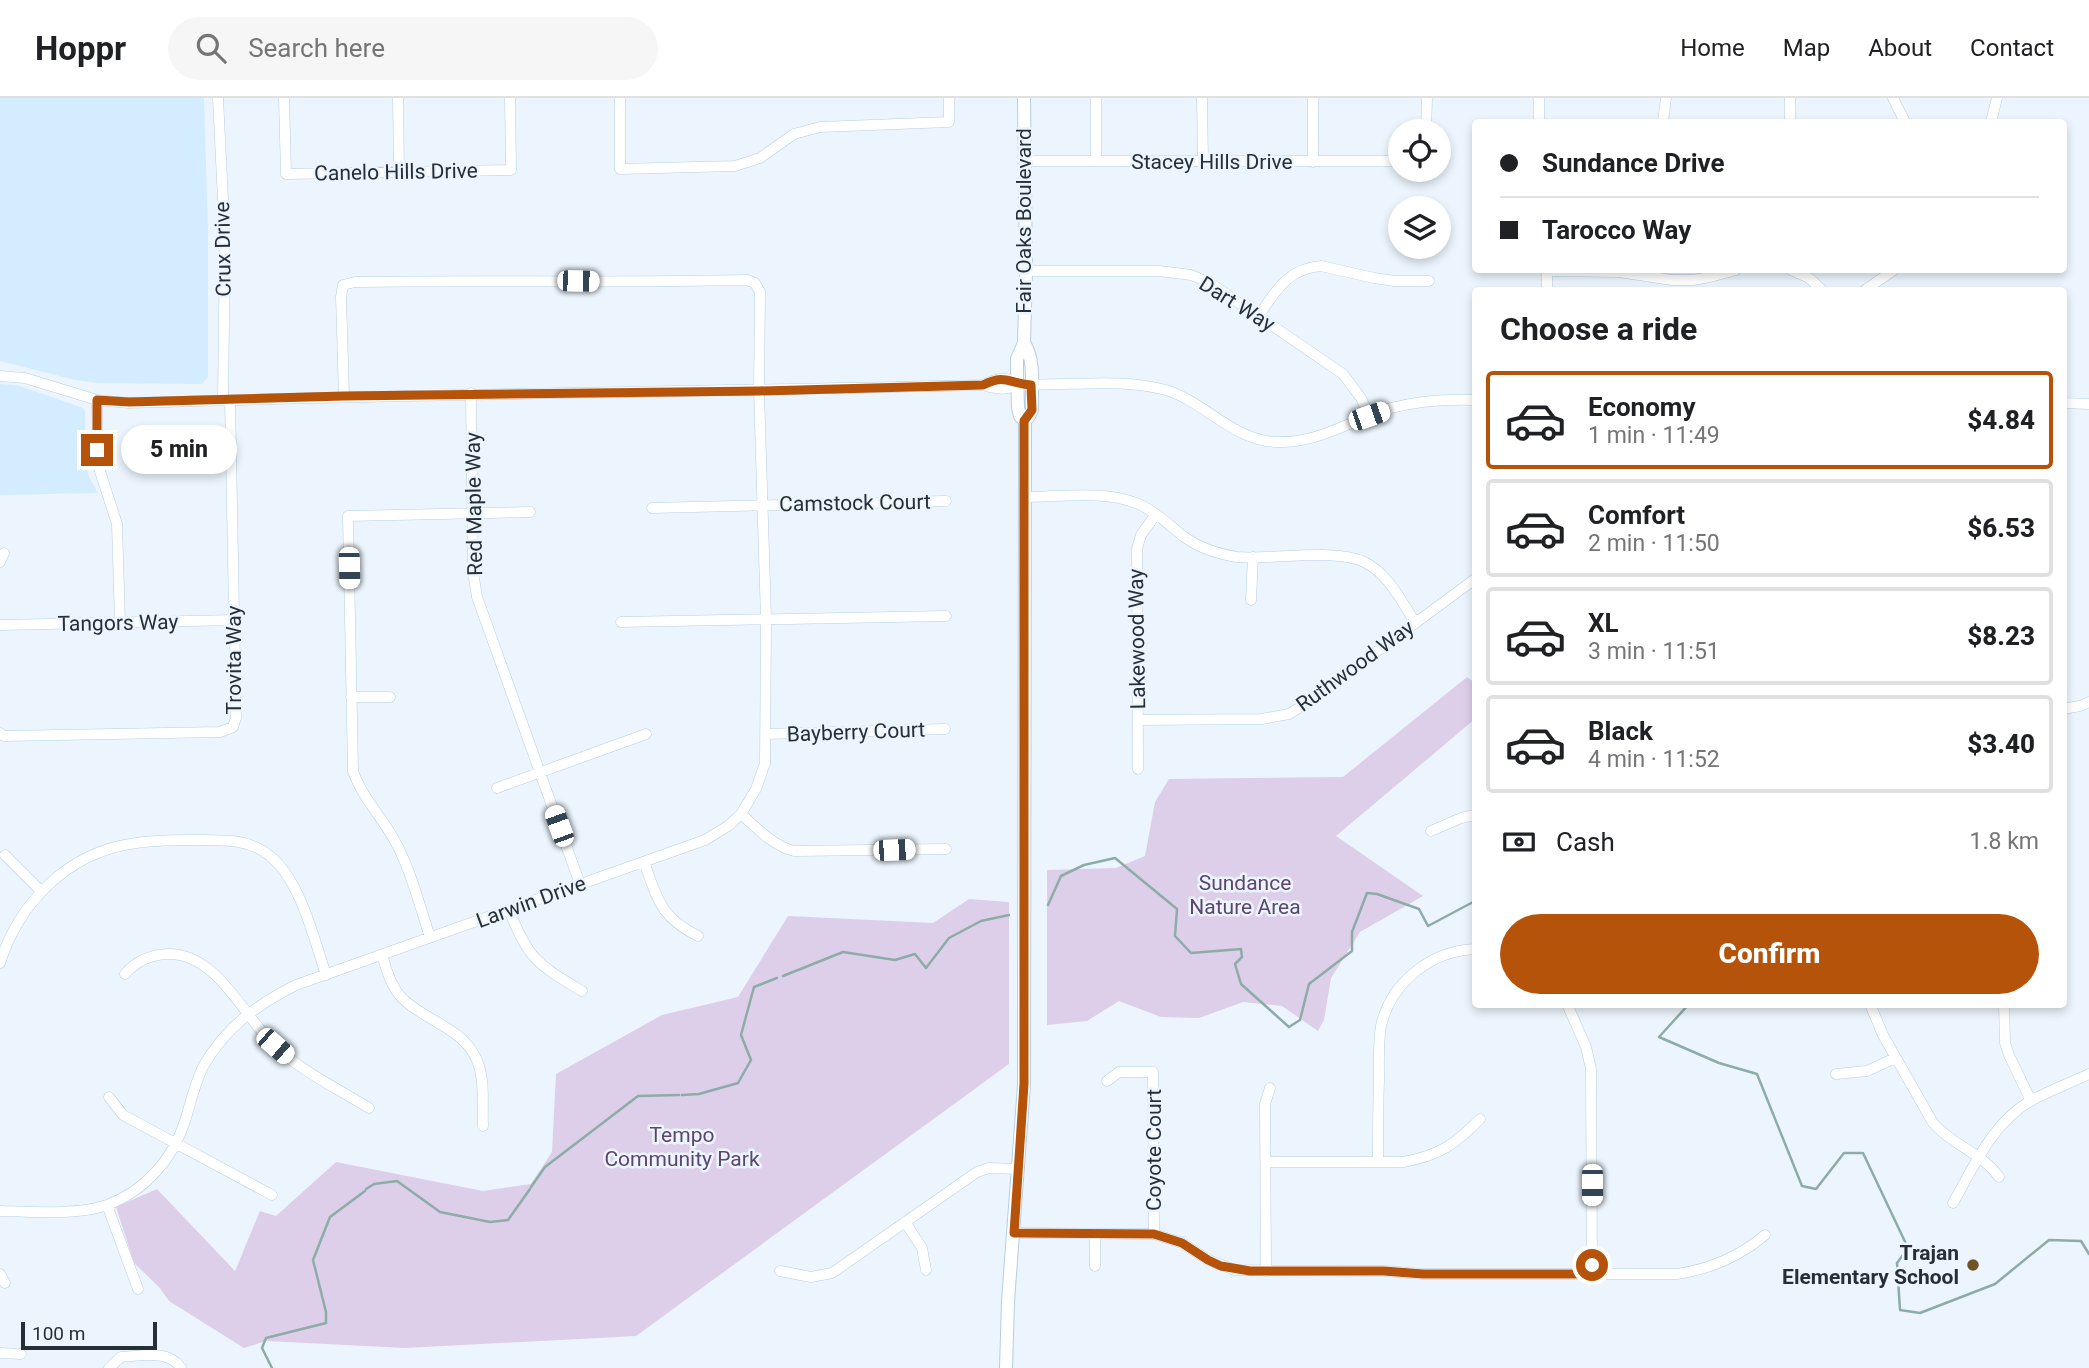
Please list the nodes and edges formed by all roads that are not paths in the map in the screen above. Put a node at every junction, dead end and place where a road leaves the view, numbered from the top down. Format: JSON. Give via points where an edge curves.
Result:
{"nodes":[{"id":1,"x":218,"y":98,"type":"edge"},
{"id":2,"x":284,"y":98,"type":"edge"},
{"id":3,"x":398,"y":98,"type":"edge"},
{"id":4,"x":510,"y":98,"type":"edge"},
{"id":5,"x":620,"y":98,"type":"edge"},
{"id":6,"x":949,"y":98,"type":"edge"},
{"id":7,"x":1024,"y":98,"type":"edge"},
{"id":8,"x":1096,"y":98,"type":"edge"},
{"id":9,"x":1202,"y":98,"type":"edge"},
{"id":10,"x":1313,"y":98,"type":"edge"},
{"id":11,"x":1427,"y":98,"type":"edge"},
{"id":12,"x":1539,"y":98,"type":"edge"},
{"id":13,"x":1666,"y":98,"type":"edge"},
{"id":14,"x":1790,"y":98,"type":"edge"},
{"id":15,"x":1894,"y":98,"type":"edge"},
{"id":16,"x":1997,"y":98,"type":"edge"},
{"id":17,"x":1426,"y":119,"type":"edge"},
{"id":18,"x":1539,"y":119,"type":"edge"},
{"id":19,"x":1663,"y":119,"type":"edge"},
{"id":20,"x":1790,"y":119,"type":"edge"},
{"id":21,"x":1904,"y":119,"type":"edge"},
{"id":22,"x":1992,"y":119,"type":"edge"},
{"id":23,"x":1024,"y":161,"type":"junction"},
{"id":24,"x":1096,"y":162,"type":"junction"},
{"id":25,"x":1203,"y":162,"type":"junction"},
{"id":26,"x":1314,"y":162,"type":"junction"},
{"id":27,"x":1388,"y":162,"type":"edge"},
{"id":28,"x":399,"y":172,"type":"junction"},
{"id":29,"x":1026,"y":271,"type":"junction"},
{"id":30,"x":1626,"y":273,"type":"edge"},
{"id":31,"x":1725,"y":273,"type":"edge"},
{"id":32,"x":1798,"y":273,"type":"edge"},
{"id":33,"x":1891,"y":273,"type":"edge"},
{"id":34,"x":1429,"y":281,"type":"dead end"},
{"id":35,"x":1819,"y":287,"type":"edge"},
{"id":36,"x":1870,"y":287,"type":"edge"},
{"id":37,"x":1259,"y":315,"type":"junction"},
{"id":38,"x":1024,"y":343,"type":"junction"},
{"id":39,"x":0,"y":376,"type":"edge"},
{"id":40,"x":1018,"y":384,"type":"junction"},
{"id":41,"x":1031,"y":385,"type":"junction"},
{"id":42,"x":759,"y":391,"type":"junction"},
{"id":43,"x":471,"y":393,"type":"junction"},
{"id":44,"x":344,"y":396,"type":"junction"},
{"id":45,"x":97,"y":400,"type":"junction"},
{"id":46,"x":226,"y":400,"type":"junction"},
{"id":47,"x":1472,"y":400,"type":"edge"},
{"id":48,"x":2067,"y":403,"type":"edge"},
{"id":49,"x":2089,"y":404,"type":"edge"},
{"id":50,"x":1369,"y":416,"type":"junction"},
{"id":51,"x":1024,"y":421,"type":"junction"},
{"id":52,"x":1025,"y":497,"type":"junction"},
{"id":53,"x":946,"y":501,"type":"dead end"},
{"id":54,"x":763,"y":505,"type":"junction"},
{"id":55,"x":652,"y":508,"type":"dead end"},
{"id":56,"x":530,"y":512,"type":"dead end"},
{"id":57,"x":474,"y":513,"type":"junction"},
{"id":58,"x":1156,"y":514,"type":"junction"},
{"id":59,"x":1253,"y":557,"type":"junction"},
{"id":60,"x":1472,"y":581,"type":"edge"},
{"id":61,"x":1251,"y":600,"type":"dead end"},
{"id":62,"x":946,"y":616,"type":"dead end"},
{"id":63,"x":765,"y":619,"type":"junction"},
{"id":64,"x":236,"y":620,"type":"junction"},
{"id":65,"x":621,"y":622,"type":"dead end"},
{"id":66,"x":1415,"y":622,"type":"junction"},
{"id":67,"x":120,"y":623,"type":"junction"},
{"id":68,"x":0,"y":625,"type":"edge"},
{"id":69,"x":351,"y":697,"type":"junction"},
{"id":70,"x":390,"y":697,"type":"dead end"},
{"id":71,"x":2089,"y":702,"type":"edge"},
{"id":72,"x":2067,"y":708,"type":"edge"},
{"id":73,"x":1138,"y":720,"type":"junction"},
{"id":74,"x":945,"y":729,"type":"dead end"},
{"id":75,"x":0,"y":733,"type":"edge"},
{"id":76,"x":646,"y":734,"type":"dead end"},
{"id":77,"x":766,"y":734,"type":"junction"},
{"id":78,"x":1138,"y":769,"type":"dead end"},
{"id":79,"x":540,"y":771,"type":"junction"},
{"id":80,"x":497,"y":788,"type":"dead end"},
{"id":81,"x":741,"y":814,"type":"junction"},
{"id":82,"x":1472,"y":816,"type":"edge"},
{"id":83,"x":1430,"y":831,"type":"dead end"},
{"id":84,"x":946,"y":849,"type":"dead end"},
{"id":85,"x":5,"y":855,"type":"dead end"},
{"id":86,"x":644,"y":862,"type":"junction"},
{"id":87,"x":580,"y":884,"type":"junction"},
{"id":88,"x":41,"y":891,"type":"junction"},
{"id":89,"x":509,"y":910,"type":"junction"},
{"id":90,"x":698,"y":936,"type":"dead end"},
{"id":91,"x":430,"y":937,"type":"junction"},
{"id":92,"x":1472,"y":949,"type":"edge"},
{"id":93,"x":382,"y":955,"type":"junction"},
{"id":94,"x":0,"y":963,"type":"edge"},
{"id":95,"x":125,"y":974,"type":"dead end"},
{"id":96,"x":326,"y":975,"type":"junction"},
{"id":97,"x":582,"y":991,"type":"dead end"},
{"id":98,"x":1569,"y":1008,"type":"edge"},
{"id":99,"x":1872,"y":1008,"type":"edge"},
{"id":100,"x":2004,"y":1008,"type":"edge"},
{"id":101,"x":248,"y":1014,"type":"junction"},
{"id":102,"x":1895,"y":1058,"type":"junction"},
{"id":103,"x":2089,"y":1073,"type":"edge"},
{"id":104,"x":1836,"y":1074,"type":"dead end"},
{"id":105,"x":1107,"y":1081,"type":"dead end"},
{"id":106,"x":1270,"y":1088,"type":"dead end"},
{"id":107,"x":109,"y":1097,"type":"dead end"},
{"id":108,"x":2031,"y":1101,"type":"junction"},
{"id":109,"x":369,"y":1108,"type":"dead end"},
{"id":110,"x":1480,"y":1119,"type":"dead end"},
{"id":111,"x":483,"y":1126,"type":"dead end"},
{"id":112,"x":176,"y":1144,"type":"junction"},
{"id":113,"x":1979,"y":1158,"type":"junction"},
{"id":114,"x":1378,"y":1162,"type":"junction"},
{"id":115,"x":1266,"y":1163,"type":"junction"},
{"id":116,"x":1018,"y":1169,"type":"junction"},
{"id":117,"x":1998,"y":1177,"type":"dead end"},
{"id":118,"x":272,"y":1195,"type":"dead end"},
{"id":119,"x":1953,"y":1203,"type":"dead end"},
{"id":120,"x":107,"y":1205,"type":"junction"},
{"id":121,"x":0,"y":1211,"type":"edge"},
{"id":122,"x":905,"y":1222,"type":"junction"},
{"id":123,"x":1014,"y":1233,"type":"junction"},
{"id":124,"x":1095,"y":1234,"type":"junction"},
{"id":125,"x":1154,"y":1234,"type":"junction"},
{"id":126,"x":1765,"y":1235,"type":"dead end"},
{"id":127,"x":1095,"y":1266,"type":"dead end"},
{"id":128,"x":926,"y":1270,"type":"dead end"},
{"id":129,"x":780,"y":1271,"type":"dead end"},
{"id":130,"x":1266,"y":1271,"type":"junction"},
{"id":131,"x":1592,"y":1274,"type":"junction"},
{"id":132,"x":138,"y":1289,"type":"dead end"},
{"id":133,"x":0,"y":1353,"type":"edge"},
{"id":134,"x":21,"y":1354,"type":"dead end"},
{"id":135,"x":110,"y":1368,"type":"edge"},
{"id":136,"x":181,"y":1368,"type":"edge"},
{"id":137,"x":1006,"y":1368,"type":"edge"}],
"edges":[{"from":1,"to":46,"type":"street","name":"Crux Drive"},
{"from":2,"to":28,"type":"street","name":"Canelo Hills Drive","via":[[286,174]]},
{"from":3,"to":28,"type":"street"},
{"from":4,"to":28,"type":"street","name":"Canelo Hills Drive","via":[[510,170]]},
{"from":5,"to":6,"type":"street","via":[[620,169],[735,166],[760,158],[794,134],[820,127],[949,122]]},
{"from":7,"to":23,"type":"main road","name":"Fair Oaks Boulevard"},
{"from":8,"to":24,"type":"street"},
{"from":9,"to":25,"type":"street"},
{"from":10,"to":26,"type":"street"},
{"from":11,"to":17,"type":"street"},
{"from":12,"to":18,"type":"street"},
{"from":13,"to":19,"type":"street"},
{"from":14,"to":20,"type":"street"},
{"from":15,"to":21,"type":"street"},
{"from":16,"to":22,"type":"street"},
{"from":23,"to":24,"type":"street","name":"Stacey Hills Drive"},
{"from":23,"to":29,"type":"main road","name":"Fair Oaks Boulevard"},
{"from":24,"to":25,"type":"street","name":"Stacey Hills Drive"},
{"from":25,"to":26,"type":"street","name":"Stacey Hills Drive"},
{"from":26,"to":27,"type":"street","name":"Stacey Hills Drive"},
{"from":29,"to":37,"type":"street","name":"Dart Way","via":[[1184,274],[1210,283]]},
{"from":29,"to":38,"type":"main road","name":"Fair Oaks Boulevard"},
{"from":30,"to":31,"type":"street","via":[[1672,280]]},
{"from":32,"to":35,"type":"street"},
{"from":33,"to":36,"type":"street"},
{"from":34,"to":37,"type":"street","via":[[1385,280],[1314,267],[1289,276]]},
{"from":37,"to":50,"type":"street","name":"Dart Way","via":[[1343,374]]},
{"from":38,"to":40,"type":"main road","name":"Fair Oaks Boulevard","via":[[1017,359]]},
{"from":38,"to":41,"type":"main road","name":"Fair Oaks Boulevard","via":[[1031,360]]},
{"from":39,"to":45,"type":"street","via":[[25,378]]},
{"from":40,"to":41,"type":"street"},
{"from":40,"to":42,"type":"street","via":[[1010,389],[983,385]]},
{"from":40,"to":51,"type":"main road","name":"Fair Oaks Boulevard","via":[[1018,408]]},
{"from":41,"to":50,"type":"street","via":[[1116,384],[1166,390],[1197,403],[1238,432],[1275,442],[1316,438]]},
{"from":41,"to":51,"type":"main road","name":"Fair Oaks Boulevard","via":[[1032,410]]},
{"from":42,"to":43,"type":"street"},
{"from":42,"to":44,"type":"street","name":"Larwin Drive","via":[[760,292],[755,283],[477,280],[343,285]]},
{"from":42,"to":54,"type":"street","name":"Larwin Drive"},
{"from":43,"to":44,"type":"street"},
{"from":43,"to":57,"type":"street","name":"Red Maple Way"},
{"from":44,"to":46,"type":"street"},
{"from":45,"to":46,"type":"street"},
{"from":45,"to":67,"type":"street","via":[[98,466],[118,532]]},
{"from":46,"to":64,"type":"street","name":"Trovita Way"},
{"from":47,"to":50,"type":"street","via":[[1414,403]]},
{"from":48,"to":49,"type":"street"},
{"from":51,"to":52,"type":"main road","name":"Fair Oaks Boulevard"},
{"from":52,"to":58,"type":"street","via":[[1105,496],[1137,503]]},
{"from":52,"to":116,"type":"main road","name":"Fair Oaks Boulevard","via":[[1024,1084]]},
{"from":53,"to":54,"type":"street","name":"Camstock Court"},
{"from":54,"to":55,"type":"street","name":"Camstock Court"},
{"from":54,"to":63,"type":"street","name":"Larwin Drive"},
{"from":56,"to":57,"type":"street"},
{"from":57,"to":69,"type":"street","via":[[348,516]]},
{"from":57,"to":79,"type":"street","name":"Red Maple Way","via":[[477,597]]},
{"from":58,"to":59,"type":"street","via":[[1209,551]]},
{"from":58,"to":73,"type":"street","name":"Lakewood Way","via":[[1137,549]]},
{"from":59,"to":61,"type":"street"},
{"from":59,"to":66,"type":"street","via":[[1340,556],[1363,561],[1385,579]]},
{"from":60,"to":66,"type":"street","name":"Ruthwood Way"},
{"from":62,"to":63,"type":"street"},
{"from":63,"to":65,"type":"street"},
{"from":63,"to":77,"type":"street","name":"Larwin Drive"},
{"from":64,"to":67,"type":"street","name":"Tangors Way"},
{"from":64,"to":75,"type":"street","name":"Trovita Way","via":[[233,727],[220,732]]},
{"from":66,"to":73,"type":"street","name":"Ruthwood Way","via":[[1289,714],[1262,719]]},
{"from":67,"to":68,"type":"street","name":"Tangors Way"},
{"from":69,"to":70,"type":"street"},
{"from":69,"to":91,"type":"street","via":[[356,780],[400,852]]},
{"from":71,"to":72,"type":"street"},
{"from":73,"to":78,"type":"street","name":"Lakewood Way"},
{"from":74,"to":77,"type":"street","name":"Bayberry Court"},
{"from":76,"to":79,"type":"street"},
{"from":77,"to":81,"type":"street","name":"Larwin Drive","via":[[765,763]]},
{"from":79,"to":80,"type":"street"},
{"from":79,"to":87,"type":"street","name":"Red Maple Way"},
{"from":81,"to":84,"type":"street","via":[[772,841],[794,851]]},
{"from":81,"to":86,"type":"street","name":"Larwin Drive","via":[[705,840]]},
{"from":82,"to":83,"type":"street"},
{"from":85,"to":88,"type":"street"},
{"from":86,"to":87,"type":"street","name":"Larwin Drive"},
{"from":86,"to":90,"type":"street","via":[[664,912]]},
{"from":87,"to":89,"type":"street","name":"Larwin Drive"},
{"from":88,"to":94,"type":"street","via":[[21,917]]},
{"from":88,"to":96,"type":"street","via":[[67,869],[114,847],[153,841],[242,842],[268,854],[289,877]]},
{"from":89,"to":91,"type":"street","name":"Larwin Drive"},
{"from":89,"to":97,"type":"street","via":[[530,954]]},
{"from":91,"to":93,"type":"street","name":"Larwin Drive"},
{"from":92,"to":114,"type":"street","via":[[1423,965],[1402,983],[1385,1013],[1380,1036]]},
{"from":93,"to":96,"type":"street","name":"Larwin Drive"},
{"from":93,"to":111,"type":"street","via":[[389,978],[404,1000],[456,1033],[474,1055],[480,1068]]},
{"from":95,"to":101,"type":"street","via":[[147,957],[176,954],[192,958],[213,973]]},
{"from":96,"to":101,"type":"street","name":"Larwin Drive","via":[[296,985]]},
{"from":98,"to":131,"type":"street","via":[[1591,1069]]},
{"from":99,"to":102,"type":"street"},
{"from":100,"to":108,"type":"street","via":[[2005,1043]]},
{"from":101,"to":109,"type":"street","via":[[300,1067]]},
{"from":101,"to":112,"type":"street","name":"Larwin Drive","via":[[204,1066]]},
{"from":102,"to":104,"type":"street","via":[[1867,1070]]},
{"from":102,"to":113,"type":"street","via":[[1943,1135]]},
{"from":103,"to":108,"type":"street"},
{"from":105,"to":125,"type":"street","name":"Coyote Court","via":[[1119,1073],[1153,1072]]},
{"from":106,"to":115,"type":"street","via":[[1265,1104]]},
{"from":107,"to":112,"type":"street","via":[[123,1115]]},
{"from":108,"to":113,"type":"street","via":[[2006,1121]]},
{"from":110,"to":114,"type":"street","via":[[1460,1139],[1425,1158]]},
{"from":112,"to":118,"type":"street"},
{"from":112,"to":120,"type":"street","name":"Larwin Drive","via":[[153,1174]]},
{"from":113,"to":117,"type":"street"},
{"from":113,"to":119,"type":"street"},
{"from":114,"to":115,"type":"street"},
{"from":115,"to":130,"type":"street"},
{"from":116,"to":122,"type":"street","via":[[977,1172]]},
{"from":116,"to":123,"type":"main road","name":"Fair Oaks Boulevard"},
{"from":120,"to":121,"type":"street","name":"Larwin Drive"},
{"from":120,"to":132,"type":"street"},
{"from":122,"to":128,"type":"street","via":[[922,1248]]},
{"from":122,"to":129,"type":"street","via":[[832,1273],[811,1277]]},
{"from":123,"to":124,"type":"street"},
{"from":123,"to":137,"type":"main road","name":"Fair Oaks Boulevard"},
{"from":124,"to":125,"type":"street"},
{"from":124,"to":127,"type":"street"},
{"from":125,"to":130,"type":"street","via":[[1182,1243],[1221,1266]]},
{"from":126,"to":131,"type":"street","via":[[1730,1259],[1695,1271]]},
{"from":130,"to":131,"type":"street"},
{"from":133,"to":134,"type":"street"},
{"from":135,"to":136,"type":"street","via":[[121,1357],[157,1356],[176,1360]]}]}
